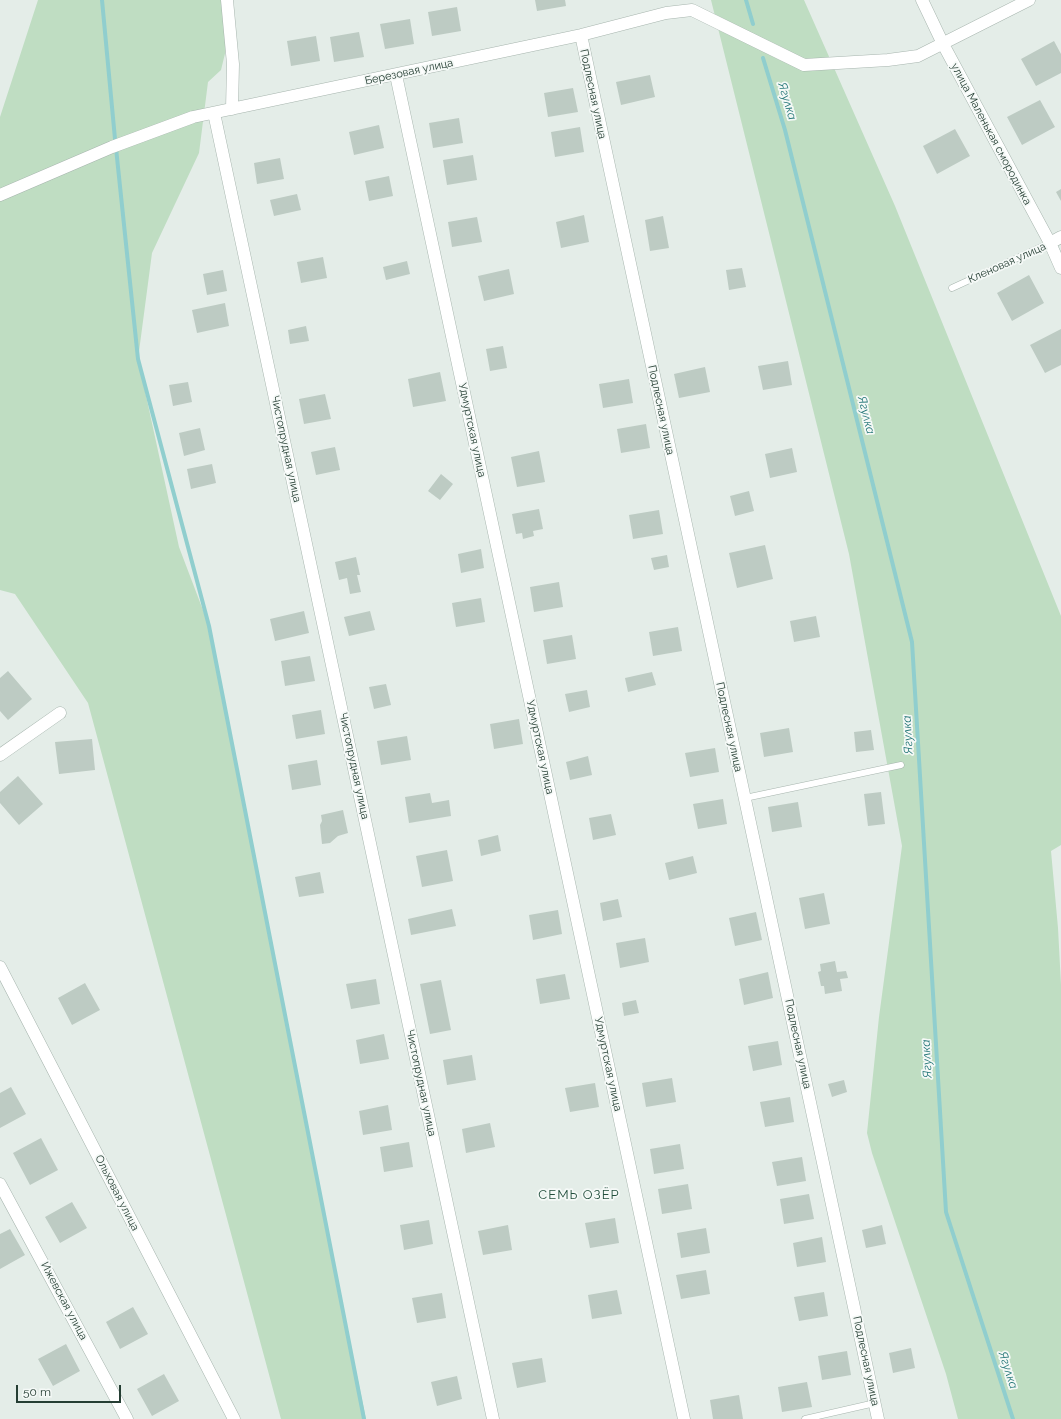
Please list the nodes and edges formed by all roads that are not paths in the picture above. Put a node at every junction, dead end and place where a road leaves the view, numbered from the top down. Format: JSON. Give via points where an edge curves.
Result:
{"nodes":[{"id":1,"x":226,"y":0,"type":"edge"},
{"id":2,"x":922,"y":0,"type":"edge"},
{"id":3,"x":1029,"y":0,"type":"edge"},
{"id":4,"x":581,"y":35,"type":"junction"},
{"id":5,"x":943,"y":44,"type":"junction"},
{"id":6,"x":396,"y":75,"type":"junction"},
{"id":7,"x":232,"y":109,"type":"junction"},
{"id":8,"x":214,"y":113,"type":"junction"},
{"id":9,"x":0,"y":195,"type":"edge"},
{"id":10,"x":1061,"y":237,"type":"edge"},
{"id":11,"x":1050,"y":243,"type":"junction"},
{"id":12,"x":1061,"y":268,"type":"edge"},
{"id":13,"x":952,"y":288,"type":"dead end"},
{"id":14,"x":60,"y":713,"type":"dead end"},
{"id":15,"x":0,"y":755,"type":"edge"},
{"id":16,"x":901,"y":765,"type":"dead end"},
{"id":17,"x":745,"y":798,"type":"junction"},
{"id":18,"x":0,"y":967,"type":"edge"},
{"id":19,"x":0,"y":1184,"type":"edge"},
{"id":20,"x":875,"y":1403,"type":"junction"},
{"id":21,"x":127,"y":1419,"type":"edge"},
{"id":22,"x":234,"y":1419,"type":"edge"},
{"id":23,"x":493,"y":1419,"type":"edge"},
{"id":24,"x":684,"y":1419,"type":"edge"},
{"id":25,"x":805,"y":1419,"type":"edge"},
{"id":26,"x":878,"y":1419,"type":"edge"}],
"edges":[{"from":1,"to":7,"type":"street","via":[[233,64]]},
{"from":2,"to":5,"type":"street","name":"улица Маленькая смородинка"},
{"from":3,"to":5,"type":"street"},
{"from":4,"to":5,"type":"street","name":"Березовая улица","via":[[666,13],[692,10],[804,65],[918,56]]},
{"from":4,"to":6,"type":"street","name":"Березовая улица"},
{"from":4,"to":17,"type":"street","name":"Подлесная улица"},
{"from":5,"to":11,"type":"street","name":"улица Маленькая смородинка"},
{"from":6,"to":7,"type":"street","name":"Березовая улица"},
{"from":6,"to":24,"type":"street","name":"Удмуртская улица"},
{"from":7,"to":8,"type":"street","name":"Березовая улица"},
{"from":8,"to":9,"type":"street","name":"Березовая улица","via":[[112,147]]},
{"from":8,"to":23,"type":"street","name":"Чистопрудная улица"},
{"from":10,"to":11,"type":"street","name":"Кленовая улица"},
{"from":11,"to":12,"type":"street","name":"улица Маленькая смородинка"},
{"from":11,"to":13,"type":"lane","name":"Кленовая улица"},
{"from":14,"to":15,"type":"street"},
{"from":16,"to":17,"type":"lane"},
{"from":17,"to":20,"type":"street","name":"Подлесная улица"},
{"from":18,"to":22,"type":"street","name":"Ольховая улица"},
{"from":19,"to":21,"type":"street","name":"Ижевская улица"},
{"from":20,"to":25,"type":"lane"},
{"from":20,"to":26,"type":"street","name":"Подлесная улица"}]}
